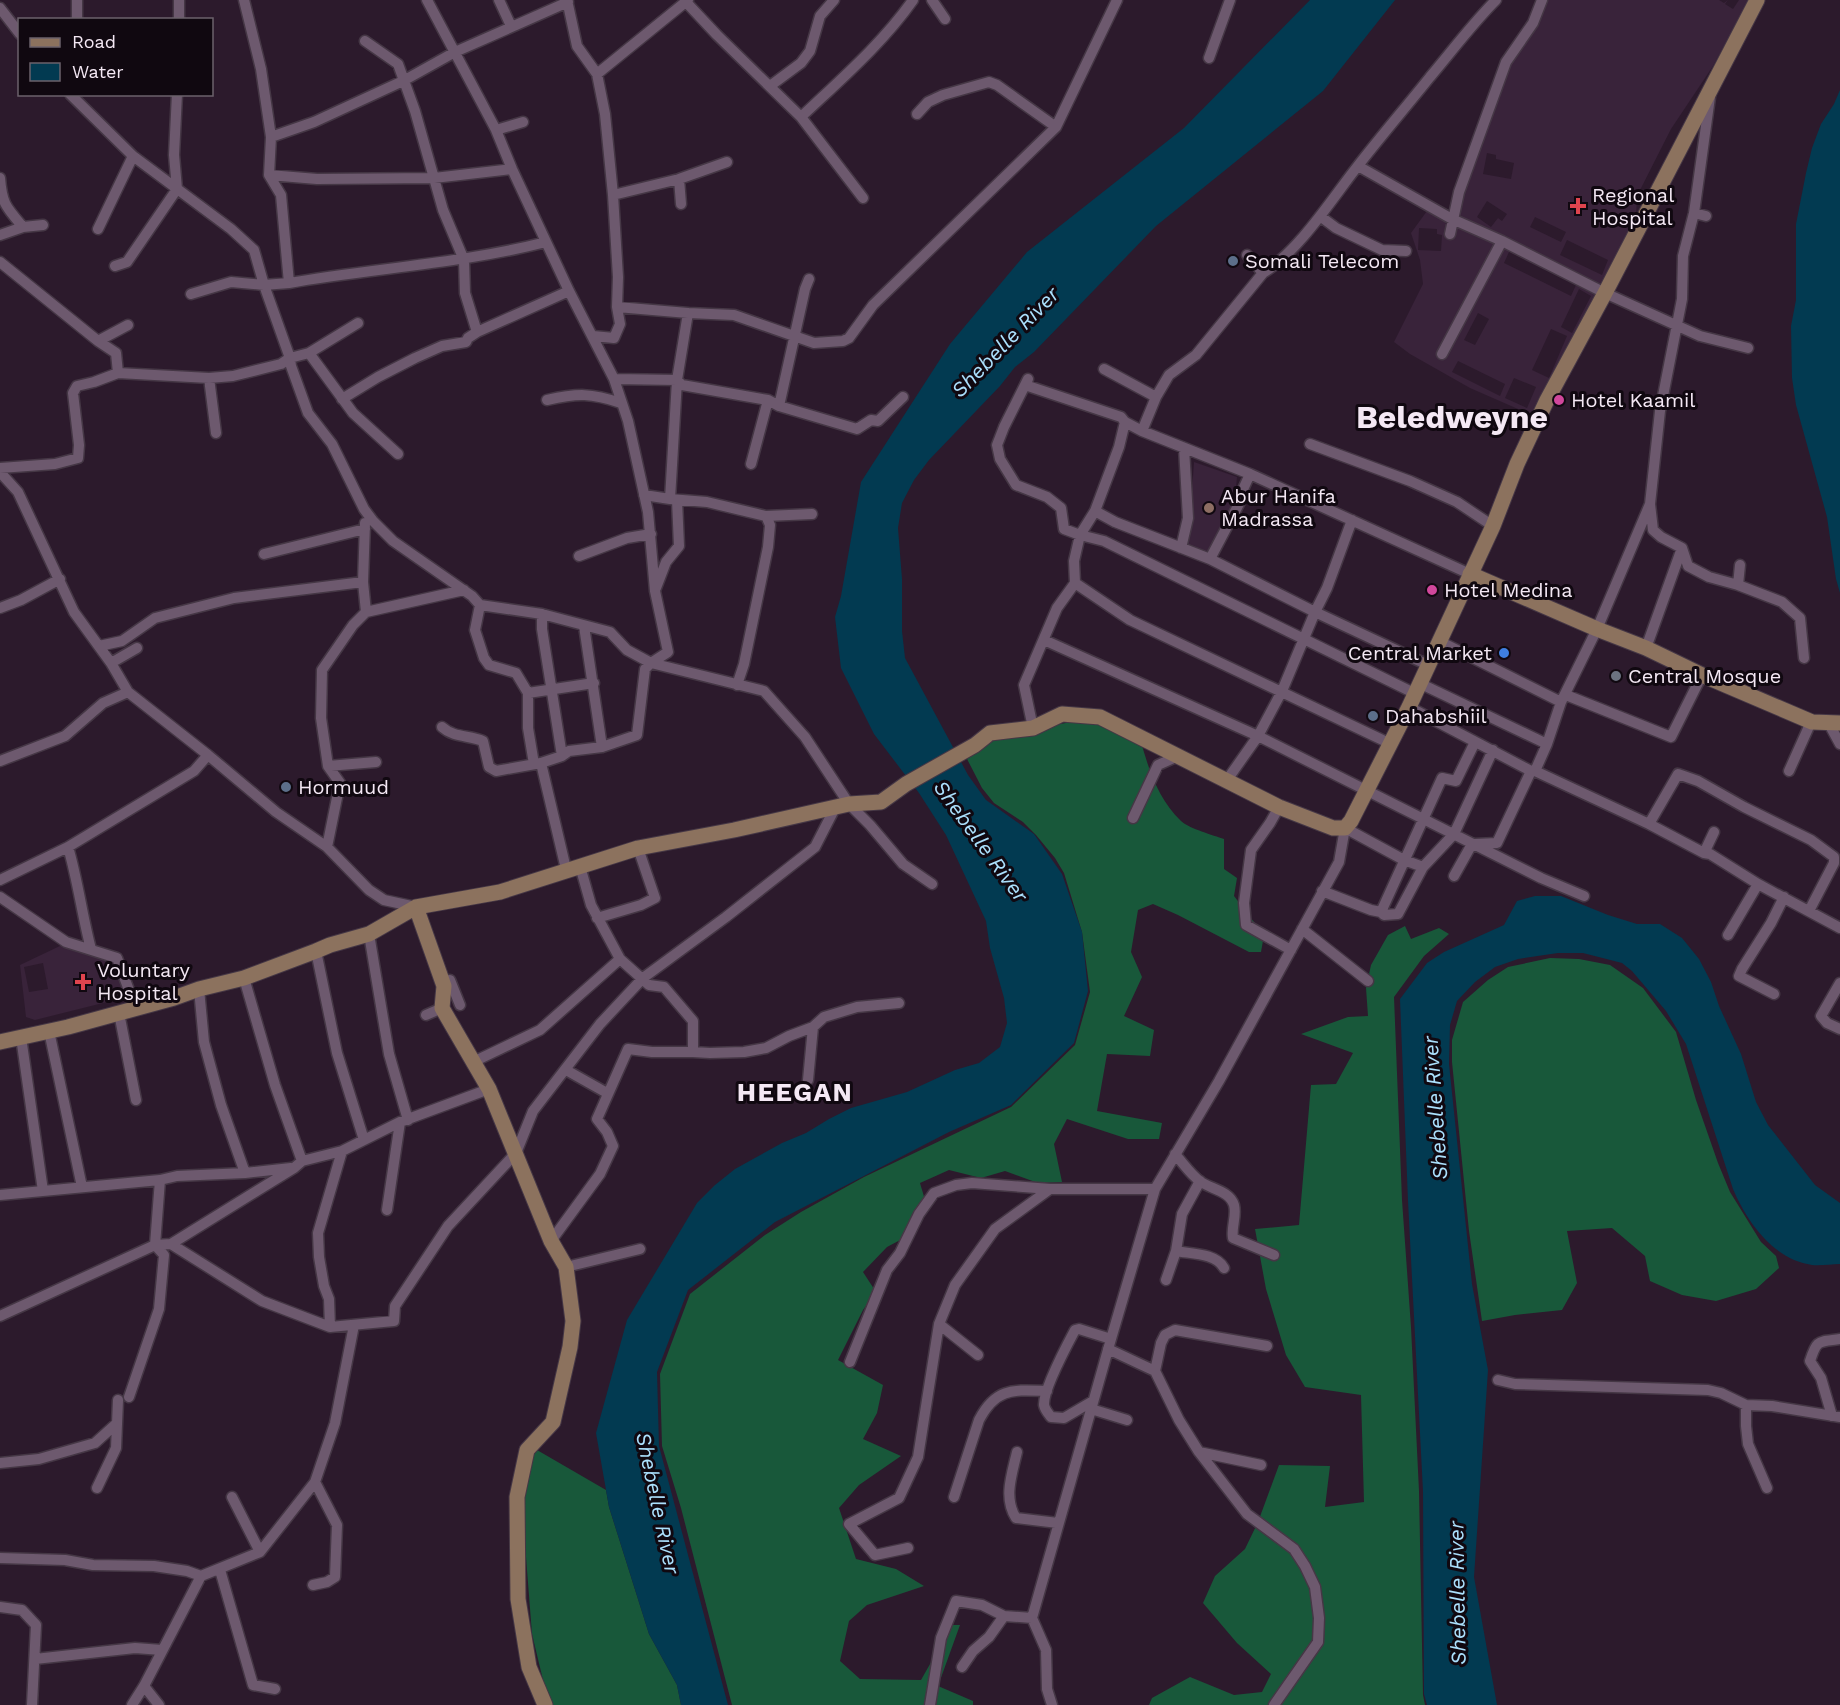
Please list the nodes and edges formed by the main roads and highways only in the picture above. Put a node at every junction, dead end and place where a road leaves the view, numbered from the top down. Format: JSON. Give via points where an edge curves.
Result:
{"nodes":[{"id":1,"x":1758,"y":0,"type":"edge"},
{"id":2,"x":1470,"y":574,"type":"junction"},
{"id":3,"x":1834,"y":723,"type":"edge"},
{"id":4,"x":416,"y":907,"type":"junction"},
{"id":5,"x":0,"y":1042,"type":"edge"},
{"id":6,"x":544,"y":1705,"type":"edge"}],
"edges":[{"from":1,"to":2,"type":"main road","via":[[1547,400]]},
{"from":2,"to":3,"type":"main road","via":[[1811,722]]},
{"from":2,"to":4,"type":"main road","via":[[1391,744],[1345,828],[1333,828],[1278,807],[1100,717],[1062,714],[1033,728],[990,733],[881,801],[638,848],[500,892]]},
{"from":4,"to":5,"type":"main road","via":[[369,934],[244,978]]},
{"from":4,"to":6,"type":"main road","via":[[449,983],[442,1008],[489,1089],[551,1241],[566,1267],[573,1321],[570,1347],[553,1422],[527,1450],[517,1497],[518,1599],[529,1666]]}]}
